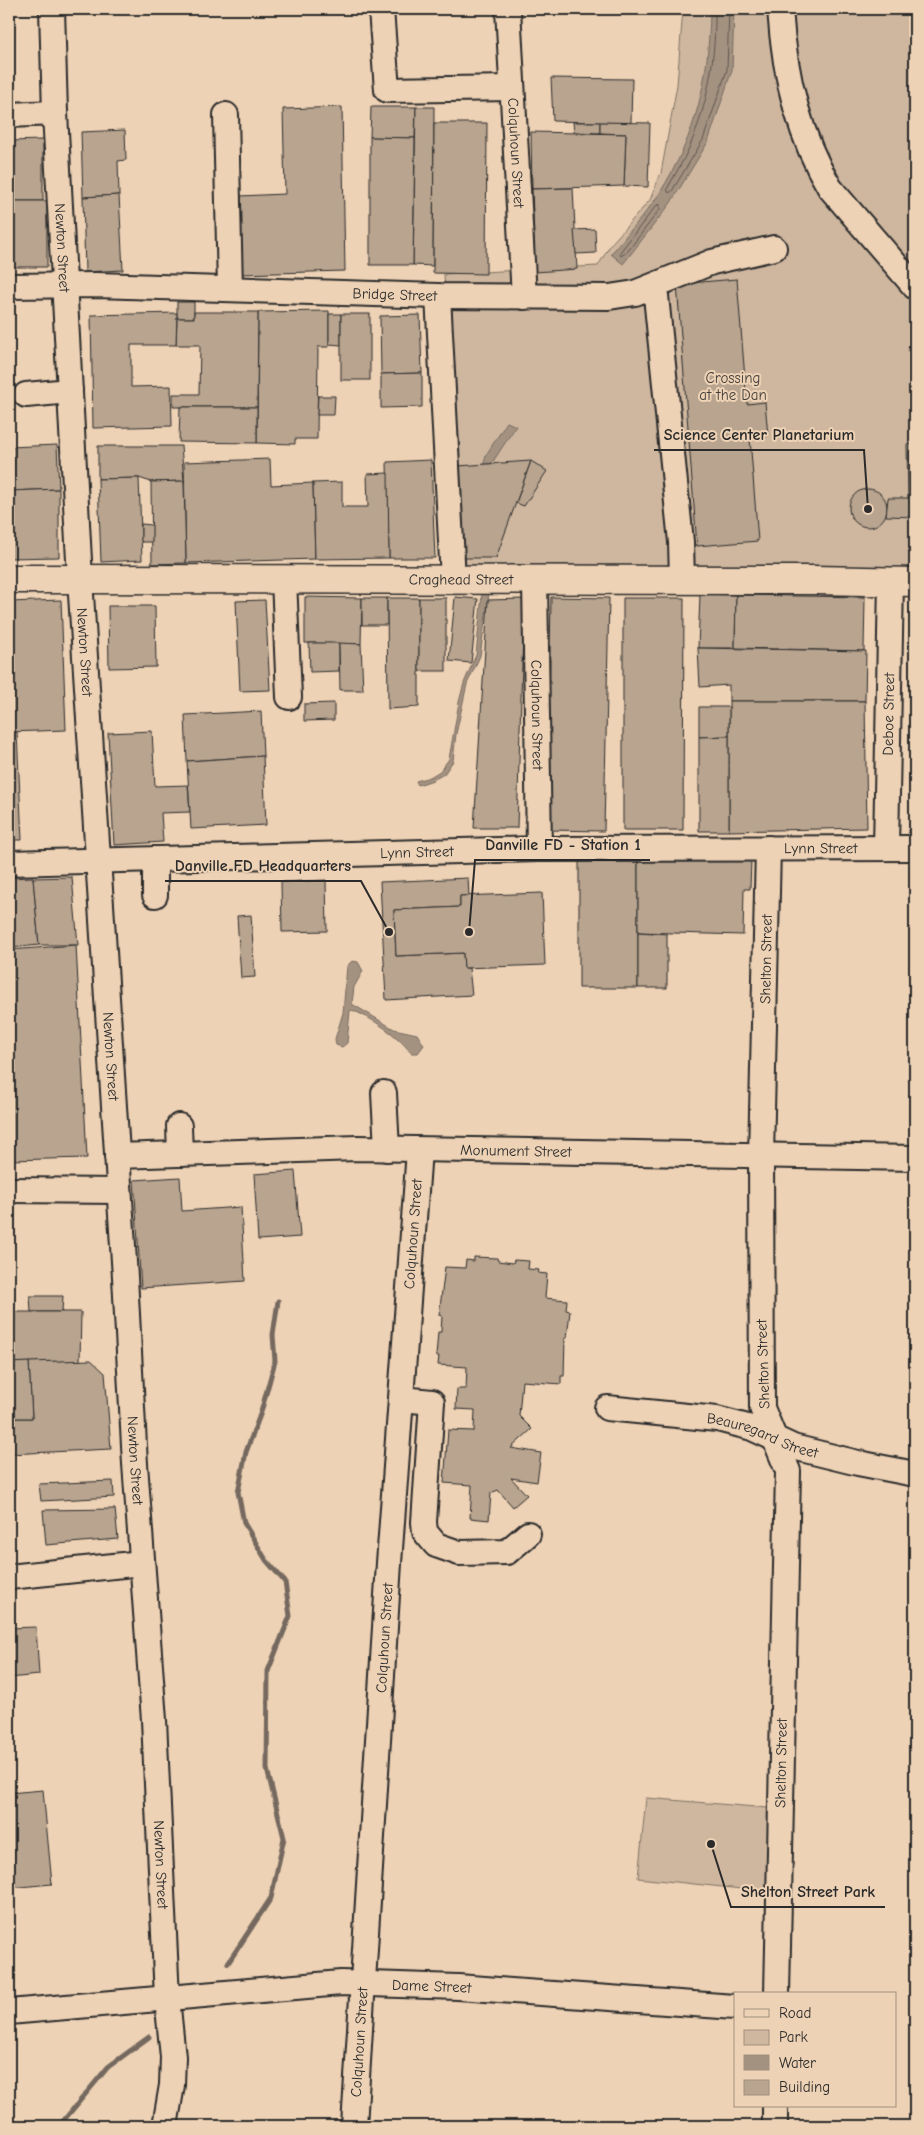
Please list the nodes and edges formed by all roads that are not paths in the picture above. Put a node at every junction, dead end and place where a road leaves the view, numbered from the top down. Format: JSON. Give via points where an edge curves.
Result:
{"nodes":[{"id":1,"x":52,"y":9,"type":"edge"},
{"id":2,"x":381,"y":9,"type":"edge"},
{"id":3,"x":508,"y":9,"type":"edge"},
{"id":4,"x":780,"y":9,"type":"edge"},
{"id":5,"x":512,"y":88,"type":"junction"},
{"id":6,"x":55,"y":113,"type":"junction"},
{"id":7,"x":9,"y":115,"type":"edge"},
{"id":8,"x":226,"y":115,"type":"dead end"},
{"id":9,"x":774,"y":248,"type":"dead end"},
{"id":10,"x":65,"y":285,"type":"junction"},
{"id":11,"x":9,"y":286,"type":"edge"},
{"id":12,"x":655,"y":286,"type":"junction"},
{"id":13,"x":915,"y":287,"type":"edge"},
{"id":14,"x":230,"y":289,"type":"junction"},
{"id":15,"x":438,"y":296,"type":"junction"},
{"id":16,"x":524,"y":297,"type":"junction"},
{"id":17,"x":70,"y":391,"type":"junction"},
{"id":18,"x":26,"y":395,"type":"dead end"},
{"id":19,"x":9,"y":579,"type":"edge"},
{"id":20,"x":80,"y":579,"type":"junction"},
{"id":21,"x":284,"y":579,"type":"junction"},
{"id":22,"x":453,"y":580,"type":"junction"},
{"id":23,"x":535,"y":580,"type":"junction"},
{"id":24,"x":682,"y":580,"type":"junction"},
{"id":25,"x":903,"y":582,"type":"edge"},
{"id":26,"x":289,"y":697,"type":"dead end"},
{"id":27,"x":768,"y":848,"type":"junction"},
{"id":28,"x":886,"y":848,"type":"junction"},
{"id":29,"x":915,"y":848,"type":"edge"},
{"id":30,"x":539,"y":849,"type":"junction"},
{"id":31,"x":155,"y":859,"type":"junction"},
{"id":32,"x":97,"y":860,"type":"junction"},
{"id":33,"x":9,"y":863,"type":"edge"},
{"id":34,"x":155,"y":896,"type":"dead end"},
{"id":35,"x":384,"y":1093,"type":"dead end"},
{"id":36,"x":179,"y":1126,"type":"dead end"},
{"id":37,"x":387,"y":1149,"type":"junction"},
{"id":38,"x":419,"y":1150,"type":"junction"},
{"id":39,"x":180,"y":1154,"type":"junction"},
{"id":40,"x":117,"y":1156,"type":"junction"},
{"id":41,"x":761,"y":1156,"type":"junction"},
{"id":42,"x":915,"y":1158,"type":"edge"},
{"id":43,"x":9,"y":1190,"type":"edge"},
{"id":44,"x":119,"y":1191,"type":"junction"},
{"id":45,"x":402,"y":1399,"type":"junction"},
{"id":46,"x":607,"y":1408,"type":"dead end"},
{"id":47,"x":773,"y":1439,"type":"junction"},
{"id":48,"x":915,"y":1474,"type":"edge"},
{"id":49,"x":528,"y":1534,"type":"dead end"},
{"id":50,"x":142,"y":1563,"type":"junction"},
{"id":51,"x":9,"y":1577,"type":"edge"},
{"id":52,"x":362,"y":1983,"type":"junction"},
{"id":53,"x":776,"y":1992,"type":"edge"},
{"id":54,"x":167,"y":1998,"type":"junction"},
{"id":55,"x":734,"y":2007,"type":"edge"},
{"id":56,"x":9,"y":2012,"type":"edge"},
{"id":57,"x":775,"y":2108,"type":"edge"},
{"id":58,"x":166,"y":2126,"type":"edge"},
{"id":59,"x":354,"y":2126,"type":"edge"},
{"id":60,"x":775,"y":2126,"type":"edge"}],
"edges":[{"from":1,"to":6,"type":"street","name":"Newton Street"},
{"from":2,"to":5,"type":"street","via":[[386,90]]},
{"from":3,"to":5,"type":"street","name":"Colquhoun Street"},
{"from":4,"to":13,"type":"street","via":[[790,79],[804,132],[822,174],[830,188]]},
{"from":5,"to":16,"type":"street","name":"Colquhoun Street"},
{"from":6,"to":7,"type":"street"},
{"from":6,"to":10,"type":"street","name":"Newton Street"},
{"from":8,"to":14,"type":"street"},
{"from":9,"to":12,"type":"street","name":"Bridge Street","via":[[712,262]]},
{"from":10,"to":11,"type":"street","name":"Bridge Street"},
{"from":10,"to":14,"type":"street","name":"Bridge Street"},
{"from":10,"to":17,"type":"street","name":"Newton Street"},
{"from":12,"to":16,"type":"street","name":"Bridge Street","via":[[610,297]]},
{"from":12,"to":24,"type":"street","via":[[682,542]]},
{"from":14,"to":15,"type":"street","name":"Bridge Street"},
{"from":15,"to":16,"type":"street","name":"Bridge Street"},
{"from":15,"to":22,"type":"street"},
{"from":17,"to":18,"type":"street"},
{"from":17,"to":20,"type":"street","name":"Newton Street"},
{"from":19,"to":20,"type":"main road","name":"Craghead Street"},
{"from":20,"to":21,"type":"main road","name":"Craghead Street"},
{"from":20,"to":32,"type":"street","name":"Newton Street"},
{"from":21,"to":22,"type":"main road","name":"Craghead Street"},
{"from":21,"to":26,"type":"street"},
{"from":22,"to":23,"type":"main road","name":"Craghead Street"},
{"from":23,"to":24,"type":"main road","name":"Craghead Street"},
{"from":23,"to":30,"type":"street","name":"Colquhoun Street"},
{"from":24,"to":25,"type":"main road","name":"Craghead Street"},
{"from":25,"to":28,"type":"street","name":"Deboe Street"},
{"from":27,"to":28,"type":"street","name":"Lynn Street"},
{"from":27,"to":30,"type":"street","name":"Lynn Street"},
{"from":27,"to":41,"type":"street","name":"Shelton Street"},
{"from":28,"to":29,"type":"street","name":"Lynn Street"},
{"from":30,"to":31,"type":"street","name":"Lynn Street"},
{"from":31,"to":32,"type":"street","name":"Lynn Street"},
{"from":31,"to":34,"type":"street"},
{"from":32,"to":33,"type":"street","name":"Lynn Street"},
{"from":32,"to":40,"type":"street","name":"Newton Street"},
{"from":35,"to":37,"type":"street"},
{"from":36,"to":39,"type":"street"},
{"from":37,"to":38,"type":"street","name":"Monument Street"},
{"from":37,"to":39,"type":"street","name":"Monument Street"},
{"from":38,"to":41,"type":"street","name":"Monument Street"},
{"from":38,"to":45,"type":"street","name":"Colquhoun Street"},
{"from":39,"to":40,"type":"street","name":"Monument Street"},
{"from":40,"to":44,"type":"street","name":"Newton Street"},
{"from":41,"to":42,"type":"street","name":"Monument Street"},
{"from":41,"to":47,"type":"street","name":"Shelton Street","via":[[762,1408]]},
{"from":43,"to":44,"type":"street"},
{"from":44,"to":50,"type":"street","name":"Newton Street"},
{"from":45,"to":49,"type":"street","via":[[432,1402],[424,1522],[430,1540],[459,1553],[507,1552]]},
{"from":45,"to":52,"type":"street","name":"Colquhoun Street"},
{"from":46,"to":47,"type":"street","name":"Beauregard Street","via":[[717,1419],[752,1428]]},
{"from":47,"to":48,"type":"street","name":"Beauregard Street","via":[[848,1461]]},
{"from":47,"to":53,"type":"street","name":"Shelton Street","via":[[788,1471]]},
{"from":50,"to":51,"type":"street"},
{"from":50,"to":54,"type":"street","name":"Newton Street","via":[[154,1720]]},
{"from":52,"to":54,"type":"street","name":"Dame Street"},
{"from":52,"to":55,"type":"street","name":"Dame Street"},
{"from":52,"to":59,"type":"street","name":"Colquhoun Street"},
{"from":54,"to":56,"type":"street","name":"Dame Street"},
{"from":54,"to":58,"type":"street","name":"Newton Street","via":[[173,2057]]},
{"from":57,"to":60,"type":"street"}]}
